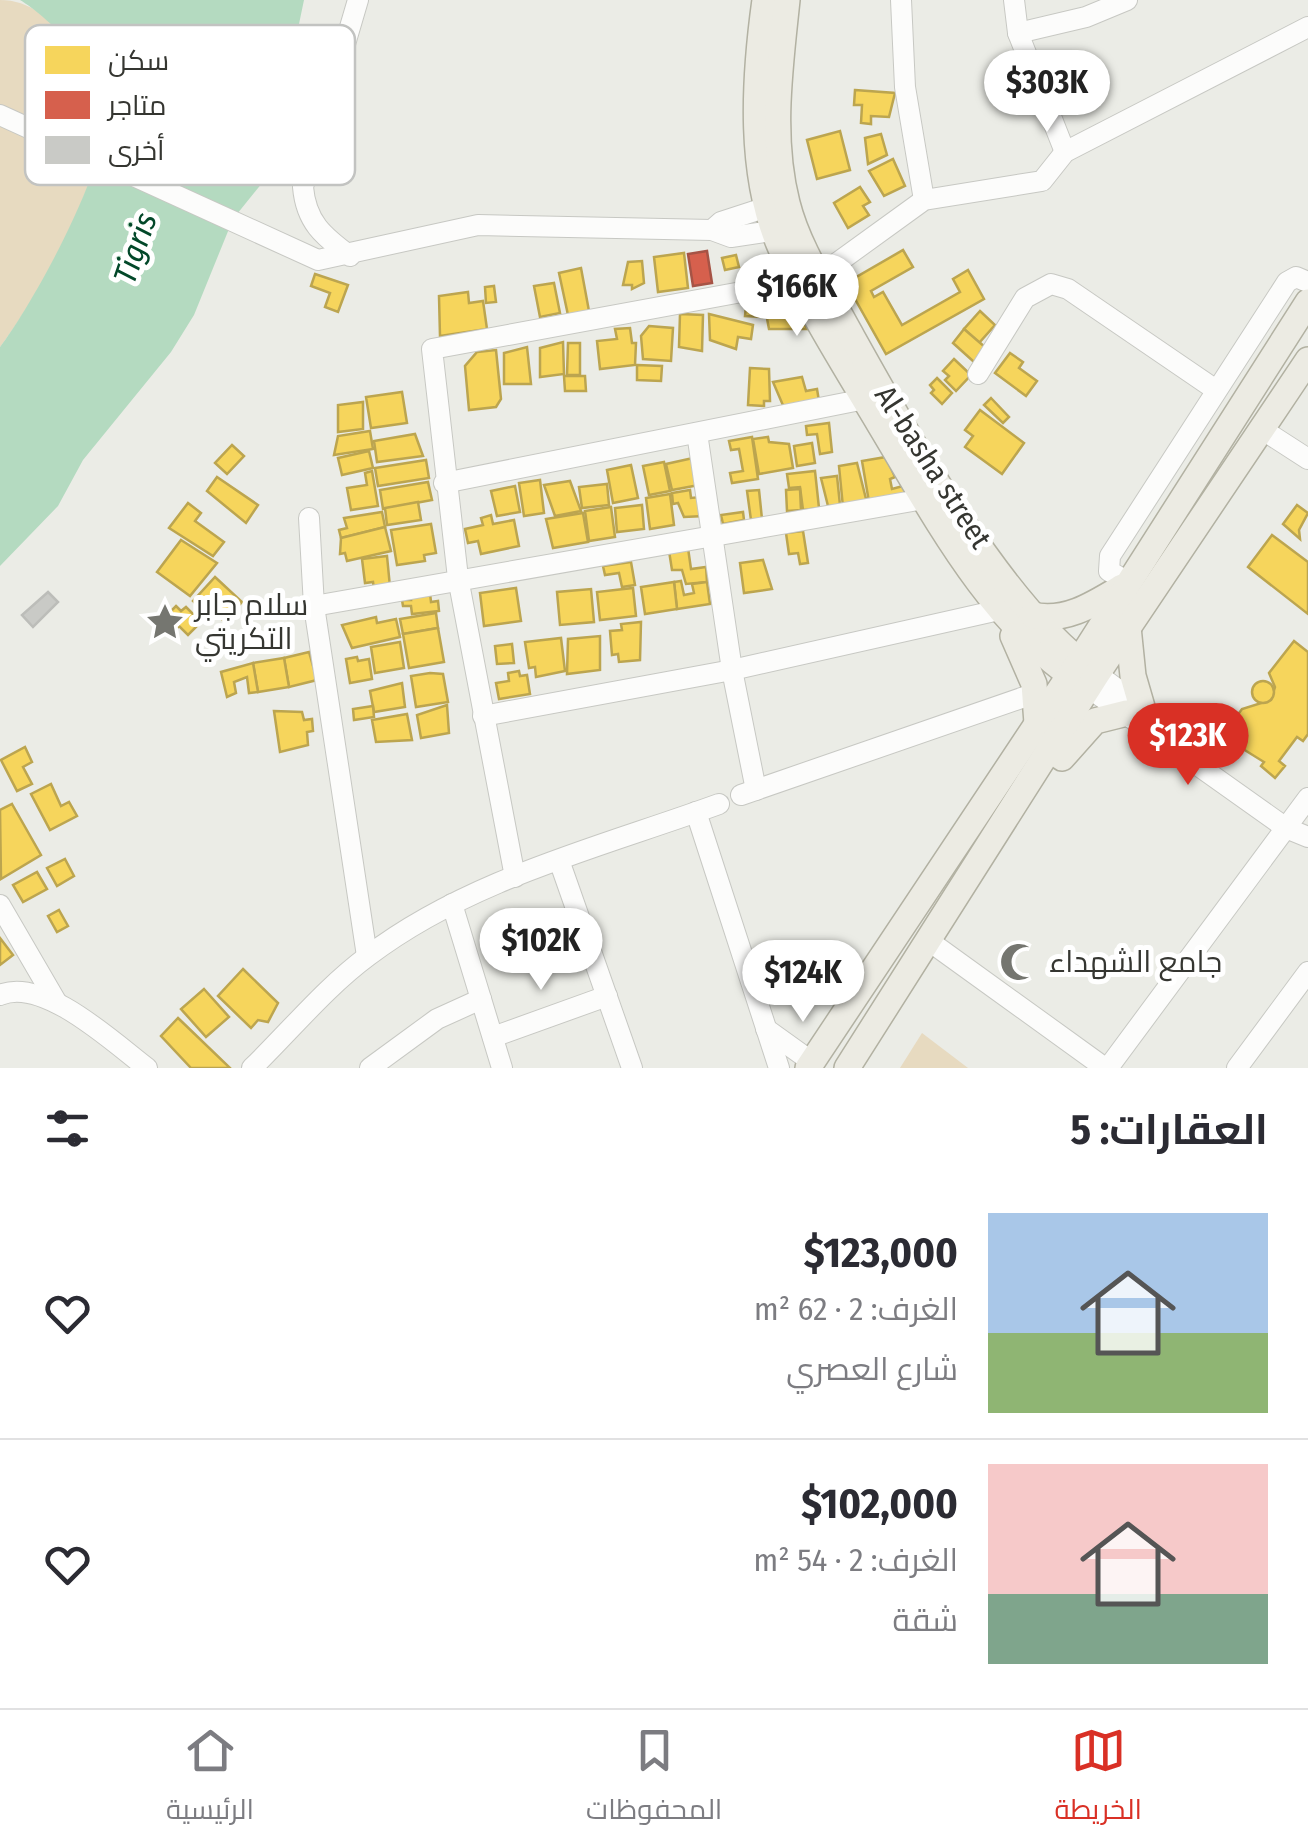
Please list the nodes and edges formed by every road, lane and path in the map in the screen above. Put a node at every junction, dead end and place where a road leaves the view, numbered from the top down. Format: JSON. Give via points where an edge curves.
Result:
{"nodes":[{"id":1,"x":358,"y":0,"type":"edge"},
{"id":2,"x":764,"y":0,"type":"edge"},
{"id":3,"x":788,"y":0,"type":"edge"},
{"id":4,"x":901,"y":0,"type":"edge"},
{"id":5,"x":1014,"y":0,"type":"edge"},
{"id":6,"x":1127,"y":0,"type":"edge"},
{"id":7,"x":351,"y":25,"type":"edge"},
{"id":8,"x":1308,"y":27,"type":"edge"},
{"id":9,"x":1018,"y":33,"type":"junction"},
{"id":10,"x":0,"y":115,"type":"edge"},
{"id":11,"x":25,"y":127,"type":"edge"},
{"id":12,"x":1065,"y":152,"type":"junction"},
{"id":13,"x":149,"y":185,"type":"edge"},
{"id":14,"x":304,"y":185,"type":"edge"},
{"id":15,"x":924,"y":200,"type":"junction"},
{"id":16,"x":769,"y":219,"type":"junction"},
{"id":17,"x":350,"y":256,"type":"junction"},
{"id":18,"x":808,"y":279,"type":"junction"},
{"id":19,"x":1308,"y":282,"type":"edge"},
{"id":20,"x":1308,"y":302,"type":"edge"},
{"id":21,"x":1308,"y":360,"type":"edge"},
{"id":22,"x":978,"y":374,"type":"dead end"},
{"id":23,"x":1216,"y":390,"type":"junction"},
{"id":24,"x":864,"y":399,"type":"junction"},
{"id":25,"x":1264,"y":430,"type":"junction"},
{"id":26,"x":698,"y":432,"type":"junction"},
{"id":27,"x":1308,"y":459,"type":"edge"},
{"id":28,"x":444,"y":483,"type":"junction"},
{"id":29,"x":924,"y":499,"type":"junction"},
{"id":30,"x":309,"y":518,"type":"dead end"},
{"id":31,"x":713,"y":532,"type":"junction"},
{"id":32,"x":458,"y":578,"type":"junction"},
{"id":33,"x":1127,"y":583,"type":"junction"},
{"id":34,"x":314,"y":606,"type":"junction"},
{"id":35,"x":1014,"y":616,"type":"junction"},
{"id":36,"x":1128,"y":628,"type":"junction"},
{"id":37,"x":732,"y":670,"type":"junction"},
{"id":38,"x":1083,"y":675,"type":"junction"},
{"id":39,"x":1036,"y":693,"type":"junction"},
{"id":40,"x":1134,"y":710,"type":"junction"},
{"id":41,"x":482,"y":716,"type":"junction"},
{"id":42,"x":1037,"y":723,"type":"junction"},
{"id":43,"x":1027,"y":786,"type":"junction"},
{"id":44,"x":1308,"y":798,"type":"edge"},
{"id":45,"x":719,"y":804,"type":"dead end"},
{"id":46,"x":696,"y":812,"type":"junction"},
{"id":47,"x":1299,"y":829,"type":"edge"},
{"id":48,"x":560,"y":862,"type":"junction"},
{"id":49,"x":515,"y":877,"type":"junction"},
{"id":50,"x":452,"y":904,"type":"junction"},
{"id":51,"x":0,"y":905,"type":"edge"},
{"id":52,"x":929,"y":942,"type":"junction"},
{"id":53,"x":367,"y":956,"type":"junction"},
{"id":54,"x":1308,"y":972,"type":"edge"},
{"id":55,"x":0,"y":995,"type":"edge"},
{"id":56,"x":606,"y":996,"type":"junction"},
{"id":57,"x":481,"y":998,"type":"junction"},
{"id":58,"x":57,"y":1002,"type":"junction"},
{"id":59,"x":766,"y":1029,"type":"junction"},
{"id":60,"x":496,"y":1058,"type":"edge"},
{"id":61,"x":810,"y":1065,"type":"edge"},
{"id":62,"x":144,"y":1067,"type":"edge"},
{"id":63,"x":252,"y":1068,"type":"edge"},
{"id":64,"x":370,"y":1068,"type":"edge"},
{"id":65,"x":632,"y":1068,"type":"edge"},
{"id":66,"x":779,"y":1068,"type":"edge"},
{"id":67,"x":848,"y":1068,"type":"edge"},
{"id":68,"x":1107,"y":1068,"type":"edge"},
{"id":69,"x":1237,"y":1068,"type":"edge"}],
"edges":[{"from":1,"to":7,"type":"street"},
{"from":2,"to":16,"type":"main road","via":[[758,94]]},
{"from":3,"to":18,"type":"main road","name":"Al-basha street","via":[[778,102],[783,181]]},
{"from":4,"to":15,"type":"street","via":[[905,87]]},
{"from":5,"to":9,"type":"street"},
{"from":6,"to":9,"type":"street"},
{"from":8,"to":12,"type":"street"},
{"from":9,"to":12,"type":"street"},
{"from":10,"to":11,"type":"street"},
{"from":12,"to":15,"type":"street","via":[[1048,177],[1031,185]]},
{"from":13,"to":17,"type":"street","via":[[295,254],[318,260]]},
{"from":14,"to":17,"type":"street","via":[[317,230]]},
{"from":15,"to":18,"type":"street"},
{"from":16,"to":17,"type":"street","via":[[721,222],[712,230],[490,224]]},
{"from":16,"to":18,"type":"main road"},
{"from":18,"to":24,"type":"main road"},
{"from":18,"to":28,"type":"street","via":[[432,349]]},
{"from":18,"to":35,"type":"main road","name":"Al-basha street","via":[[909,433]]},
{"from":19,"to":23,"type":"street","via":[[1286,282]]},
{"from":20,"to":33,"type":"main road"},
{"from":21,"to":25,"type":"main road"},
{"from":22,"to":23,"type":"street","via":[[1025,298],[1050,284],[1068,289]]},
{"from":23,"to":33,"type":"street","via":[[1110,556],[1109,571]]},
{"from":24,"to":26,"type":"street"},
{"from":24,"to":29,"type":"main road"},
{"from":25,"to":27,"type":"street"},
{"from":25,"to":36,"type":"main road"},
{"from":26,"to":28,"type":"street"},
{"from":26,"to":31,"type":"street"},
{"from":28,"to":32,"type":"street"},
{"from":29,"to":31,"type":"street"},
{"from":29,"to":35,"type":"main road"},
{"from":30,"to":34,"type":"street"},
{"from":31,"to":32,"type":"street"},
{"from":31,"to":37,"type":"street"},
{"from":32,"to":34,"type":"street"},
{"from":32,"to":41,"type":"street"},
{"from":33,"to":35,"type":"main road","via":[[1071,614]]},
{"from":33,"to":38,"type":"main road"},
{"from":34,"to":53,"type":"street"},
{"from":35,"to":37,"type":"street"},
{"from":35,"to":38,"type":"main road"},
{"from":35,"to":39,"type":"main road"},
{"from":36,"to":38,"type":"main road"},
{"from":36,"to":40,"type":"main road"},
{"from":37,"to":39,"type":"street","via":[[749,792]]},
{"from":37,"to":41,"type":"street"},
{"from":38,"to":40,"type":"street"},
{"from":38,"to":42,"type":"main road"},
{"from":38,"to":43,"type":"main road"},
{"from":39,"to":42,"type":"main road"},
{"from":40,"to":43,"type":"main road","via":[[1086,728],[1058,763]]},
{"from":40,"to":47,"type":"street"},
{"from":41,"to":49,"type":"street"},
{"from":42,"to":61,"type":"main road"},
{"from":43,"to":52,"type":"main road"},
{"from":44,"to":47,"type":"street"},
{"from":45,"to":46,"type":"street"},
{"from":46,"to":48,"type":"street"},
{"from":46,"to":59,"type":"street"},
{"from":47,"to":68,"type":"street"},
{"from":48,"to":49,"type":"street"},
{"from":48,"to":56,"type":"street"},
{"from":49,"to":50,"type":"street"},
{"from":50,"to":53,"type":"street"},
{"from":50,"to":57,"type":"street"},
{"from":51,"to":58,"type":"street"},
{"from":52,"to":67,"type":"main road"},
{"from":52,"to":68,"type":"street"},
{"from":53,"to":63,"type":"street"},
{"from":54,"to":69,"type":"street"},
{"from":55,"to":58,"type":"street","via":[[28,992]]},
{"from":56,"to":60,"type":"street"},
{"from":56,"to":65,"type":"street"},
{"from":57,"to":60,"type":"street"},
{"from":57,"to":64,"type":"street","via":[[437,1019]]},
{"from":58,"to":62,"type":"street"},
{"from":59,"to":61,"type":"street"},
{"from":59,"to":66,"type":"street"}]}
